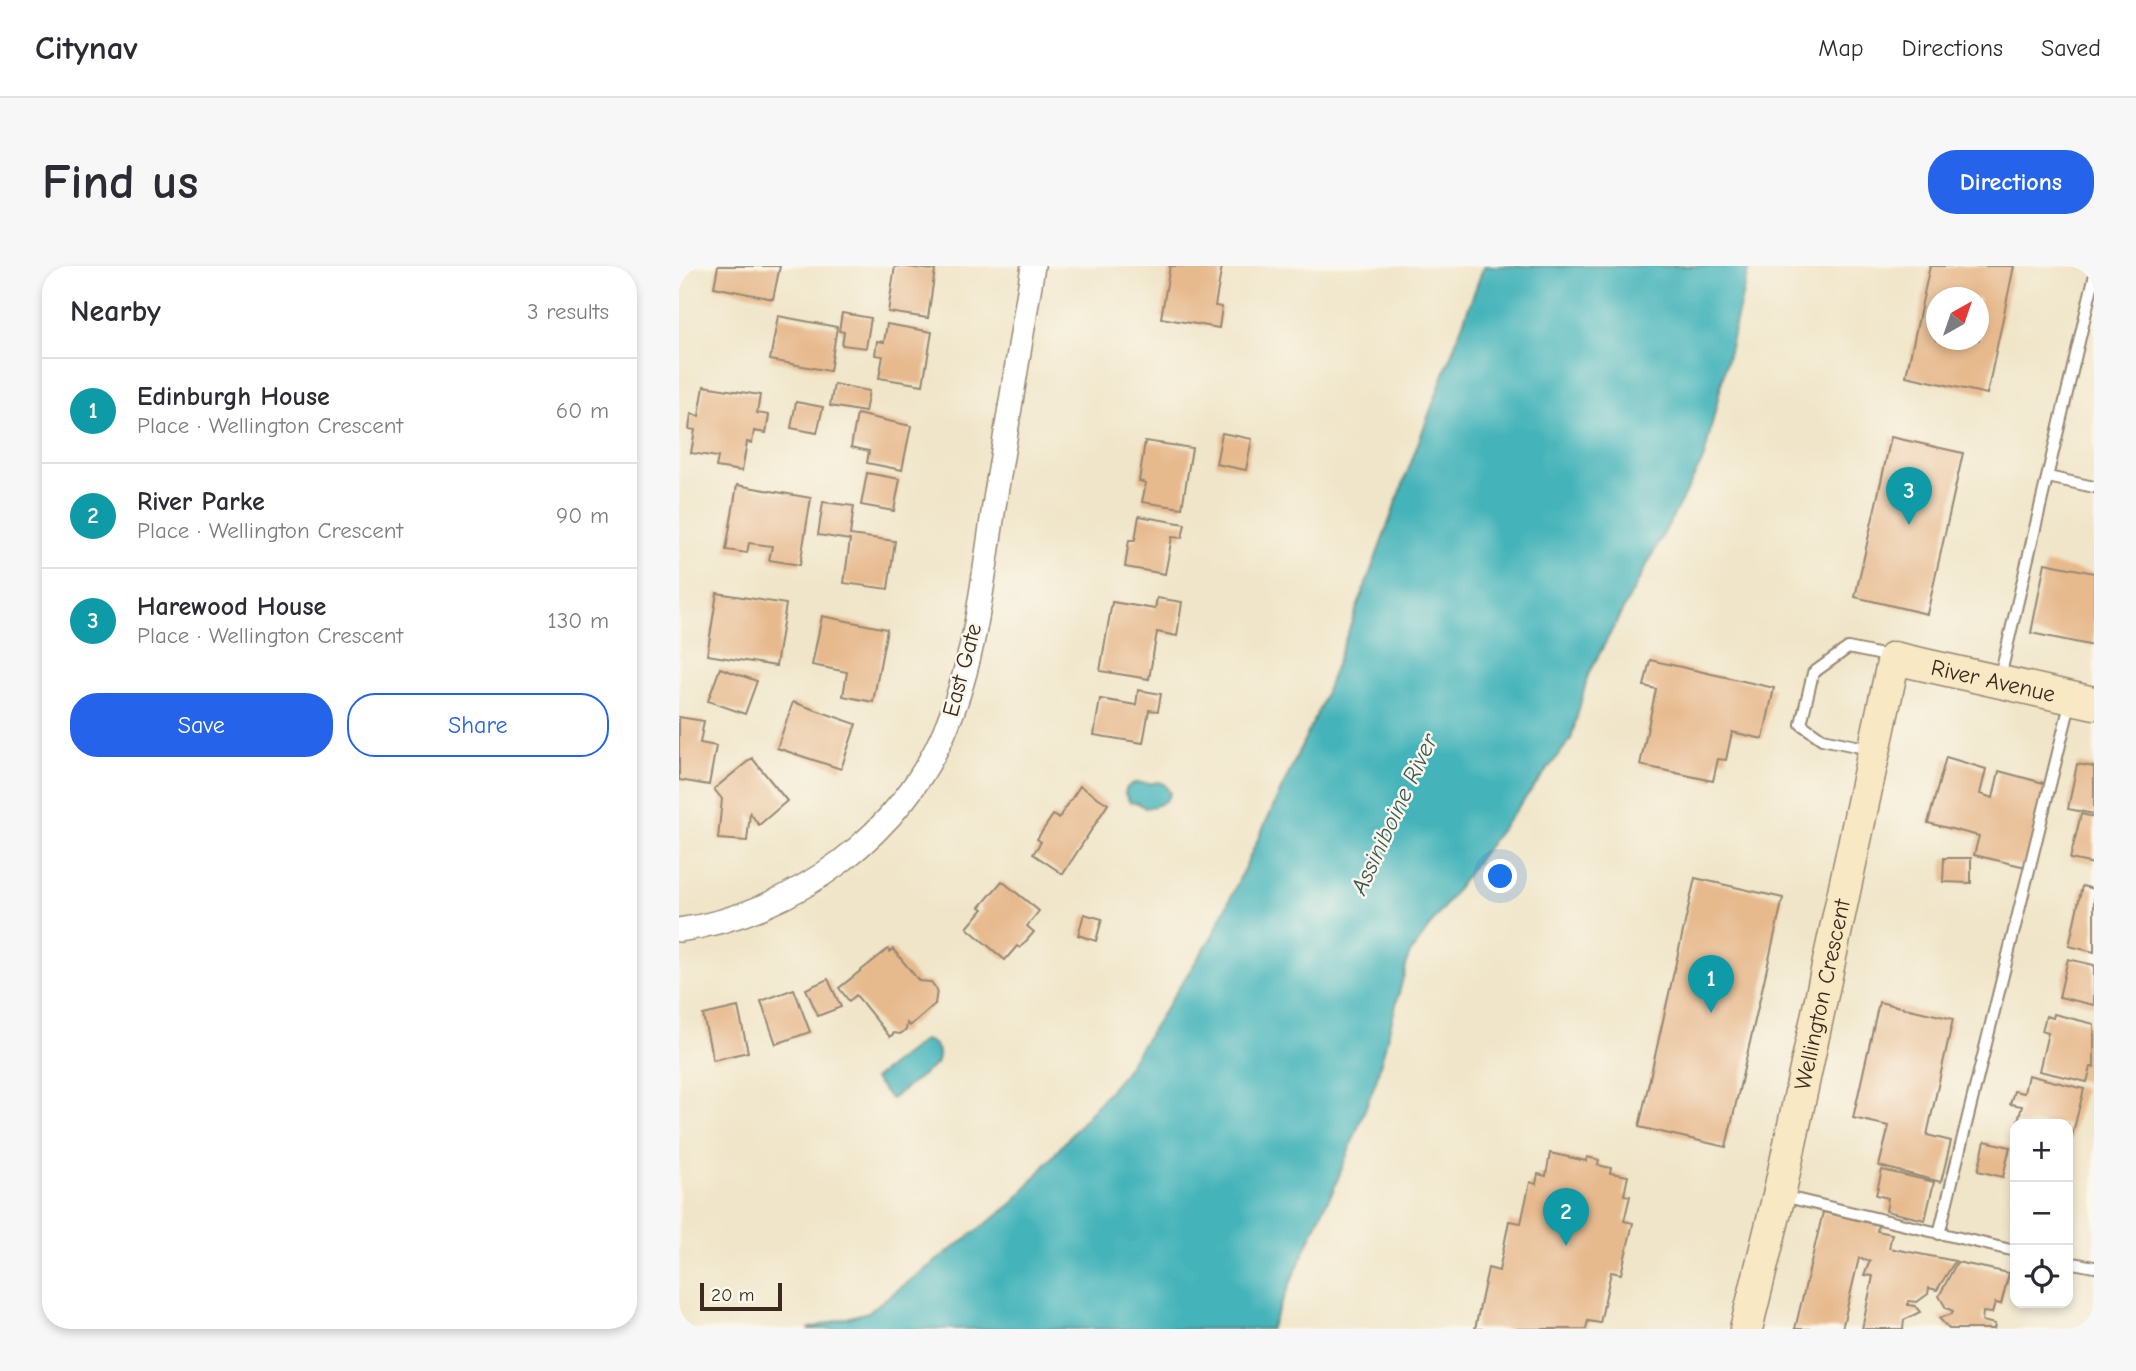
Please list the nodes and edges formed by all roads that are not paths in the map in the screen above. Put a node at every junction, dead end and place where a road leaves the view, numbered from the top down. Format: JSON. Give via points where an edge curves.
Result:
{"nodes":[{"id":1,"x":1033,"y":266,"type":"edge"},
{"id":2,"x":2094,"y":278,"type":"edge"},
{"id":3,"x":2048,"y":477,"type":"junction"},
{"id":4,"x":2094,"y":487,"type":"edge"},
{"id":5,"x":1894,"y":658,"type":"junction"},
{"id":6,"x":1999,"y":682,"type":"junction"},
{"id":7,"x":2083,"y":700,"type":"edge"},
{"id":8,"x":1875,"y":750,"type":"junction"},
{"id":9,"x":679,"y":930,"type":"edge"},
{"id":10,"x":1779,"y":1195,"type":"junction"},
{"id":11,"x":1939,"y":1234,"type":"junction"},
{"id":12,"x":2010,"y":1250,"type":"edge"},
{"id":13,"x":2073,"y":1263,"type":"edge"},
{"id":14,"x":2094,"y":1267,"type":"edge"},
{"id":15,"x":1746,"y":1329,"type":"edge"}],
"edges":[{"from":1,"to":9,"type":"street","name":"East Gate","via":[[973,636],[957,700],[929,762],[876,831],[830,870],[766,905]]},
{"from":2,"to":3,"type":"lane"},
{"from":3,"to":4,"type":"lane"},
{"from":3,"to":6,"type":"lane"},
{"from":5,"to":6,"type":"street","name":"River Avenue"},
{"from":5,"to":8,"type":"street","name":"Wellington Crescent"},
{"from":5,"to":8,"type":"lane","via":[[1849,648],[1813,673],[1801,724],[1822,738]]},
{"from":6,"to":7,"type":"street","name":"River Avenue"},
{"from":7,"to":11,"type":"lane"},
{"from":8,"to":10,"type":"street","name":"Wellington Crescent"},
{"from":10,"to":11,"type":"lane"},
{"from":10,"to":15,"type":"street","name":"Wellington Crescent"},
{"from":11,"to":12,"type":"lane"},
{"from":13,"to":14,"type":"lane"}]}
